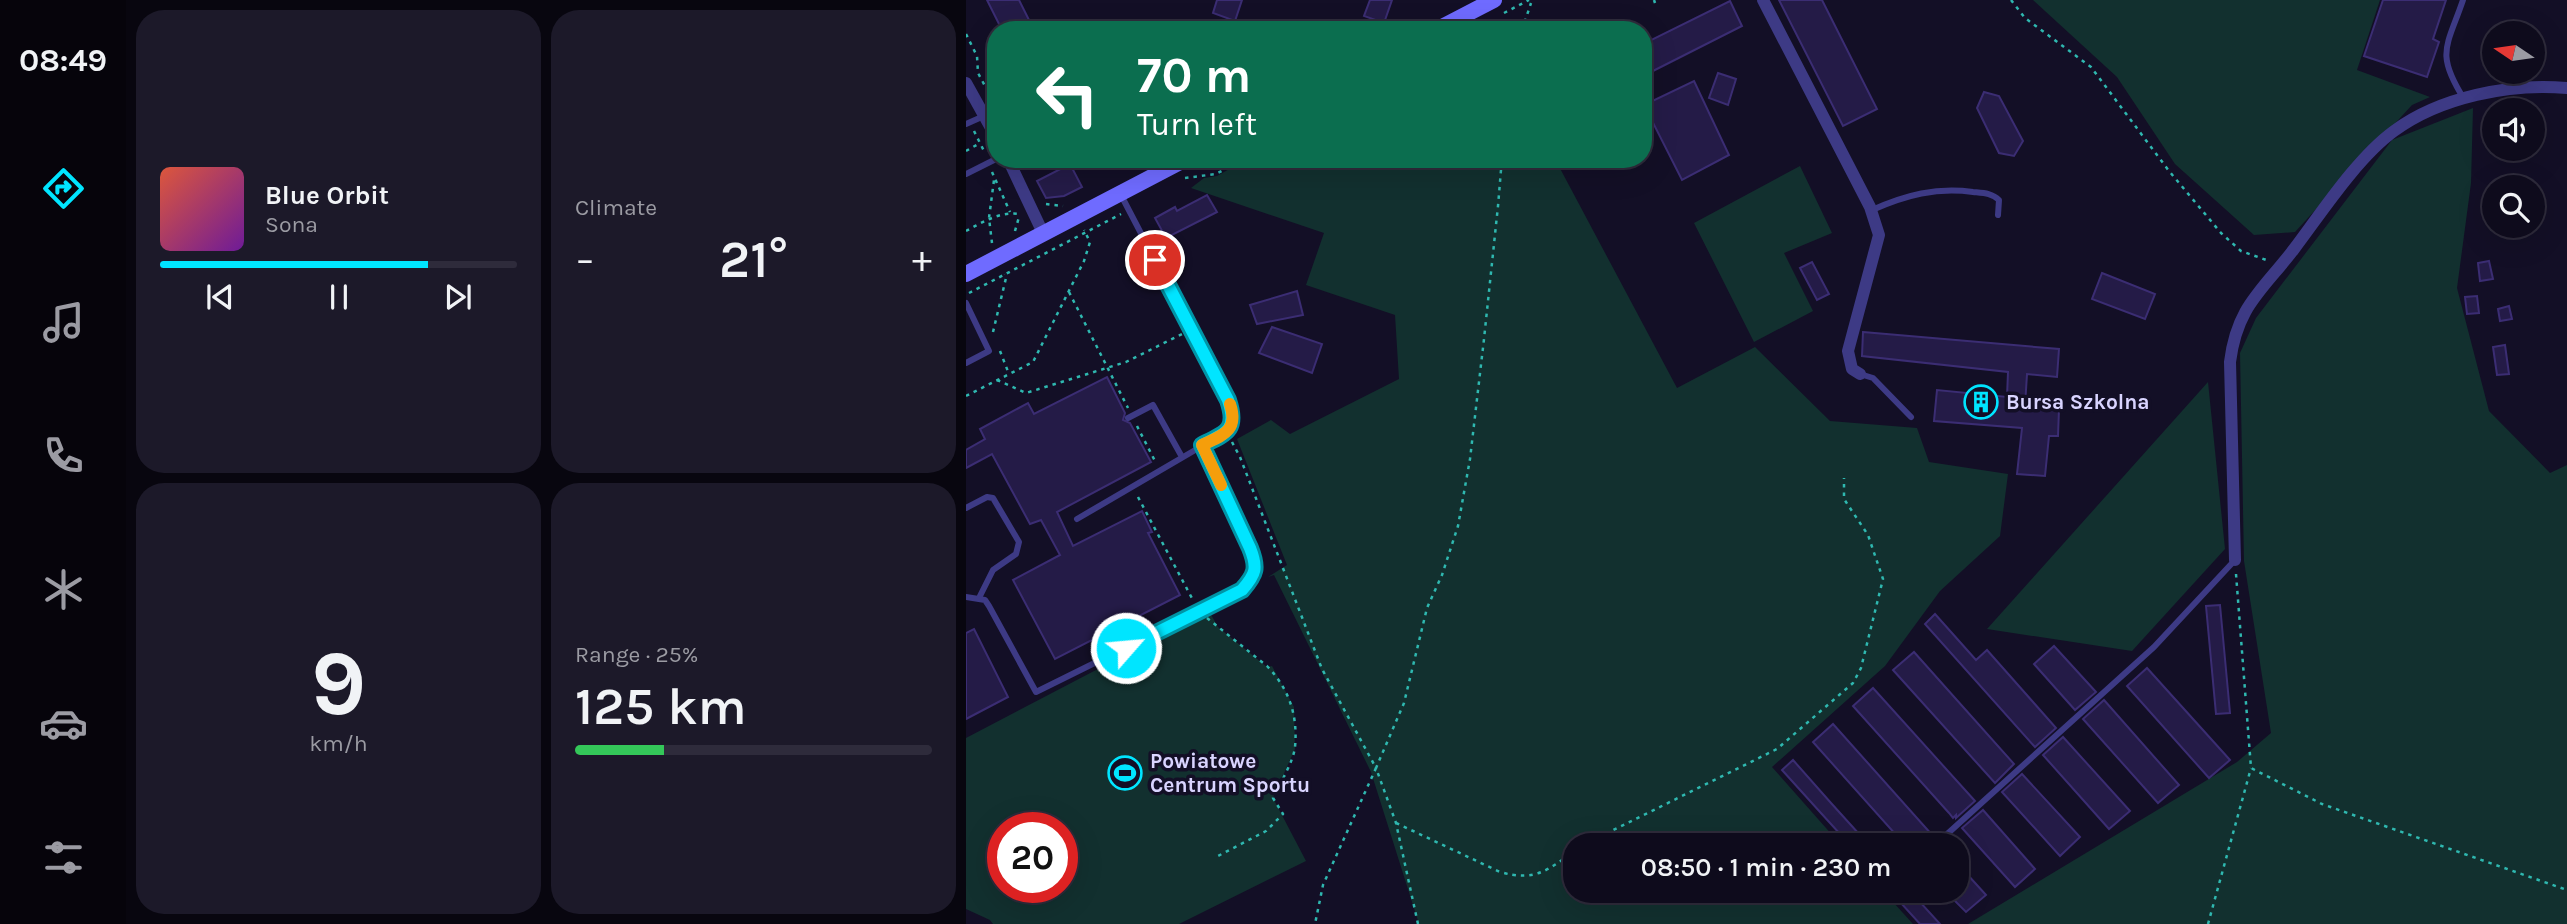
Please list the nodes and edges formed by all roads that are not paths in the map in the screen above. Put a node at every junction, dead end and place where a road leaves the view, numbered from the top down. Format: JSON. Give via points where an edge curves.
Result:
{"nodes":[{"id":1,"x":1494,"y":0,"type":"edge"},
{"id":2,"x":1763,"y":0,"type":"edge"},
{"id":3,"x":2463,"y":0,"type":"edge"},
{"id":4,"x":1453,"y":21,"type":"edge"},
{"id":5,"x":966,"y":83,"type":"edge"},
{"id":6,"x":2567,"y":88,"type":"edge"},
{"id":7,"x":2464,"y":100,"type":"junction"},
{"id":8,"x":984,"y":116,"type":"junction"},
{"id":9,"x":987,"y":121,"type":"edge"},
{"id":10,"x":966,"y":124,"type":"edge"},
{"id":11,"x":987,"y":164,"type":"edge"},
{"id":12,"x":1012,"y":168,"type":"edge"},
{"id":13,"x":1169,"y":168,"type":"edge"},
{"id":14,"x":966,"y":174,"type":"edge"},
{"id":15,"x":1121,"y":194,"type":"junction"},
{"id":16,"x":1872,"y":210,"type":"junction"},
{"id":17,"x":1998,"y":215,"type":"dead end"},
{"id":18,"x":1042,"y":233,"type":"junction"},
{"id":19,"x":966,"y":274,"type":"edge"},
{"id":20,"x":966,"y":303,"type":"edge"},
{"id":21,"x":966,"y":363,"type":"edge"},
{"id":22,"x":1860,"y":374,"type":"joint"},
{"id":23,"x":1130,"y":417,"type":"road end"},
{"id":24,"x":1911,"y":417,"type":"dead end"},
{"id":25,"x":1202,"y":445,"type":"junction"},
{"id":26,"x":1182,"y":457,"type":"junction"},
{"id":27,"x":966,"y":508,"type":"edge"},
{"id":28,"x":1076,"y":519,"type":"dead end"},
{"id":29,"x":2235,"y":560,"type":"joint"},
{"id":30,"x":966,"y":597,"type":"edge"},
{"id":31,"x":979,"y":598,"type":"junction"},
{"id":32,"x":1948,"y":833,"type":"edge"}],
"edges":[{"from":1,"to":4,"type":"main road"},
{"from":2,"to":16,"type":"street"},
{"from":3,"to":7,"type":"lane","via":[[2445,60]]},
{"from":5,"to":8,"type":"street"},
{"from":6,"to":7,"type":"street","via":[[2530,87]]},
{"from":7,"to":29,"type":"street","via":[[2420,114],[2392,132],[2341,188],[2250,302],[2240,321],[2232,345],[2230,385]]},
{"from":8,"to":9,"type":"street"},
{"from":8,"to":10,"type":"lane"},
{"from":11,"to":14,"type":"lane"},
{"from":12,"to":18,"type":"street"},
{"from":13,"to":15,"type":"main road"},
{"from":15,"to":18,"type":"main road"},
{"from":15,"to":25,"type":"lane","via":[[1228,400],[1231,426]]},
{"from":16,"to":17,"type":"lane","via":[[1901,197],[1954,189],[1993,195],[1999,200]]},
{"from":16,"to":22,"type":"street","via":[[1878,241],[1848,351],[1852,369]]},
{"from":18,"to":19,"type":"main road"},
{"from":20,"to":21,"type":"lane","via":[[989,351]]},
{"from":22,"to":24,"type":"lane","via":[[1873,378]]},
{"from":23,"to":26,"type":"lane","via":[[1153,405]]},
{"from":25,"to":26,"type":"lane"},
{"from":25,"to":31,"type":"lane","via":[[1255,559],[1255,576],[1242,590],[1036,692],[989,606]]},
{"from":26,"to":28,"type":"lane"},
{"from":27,"to":31,"type":"lane","via":[[993,498],[1018,542],[1016,554],[993,570]]},
{"from":29,"to":32,"type":"lane","via":[[2154,647]]},
{"from":30,"to":31,"type":"lane"}]}
